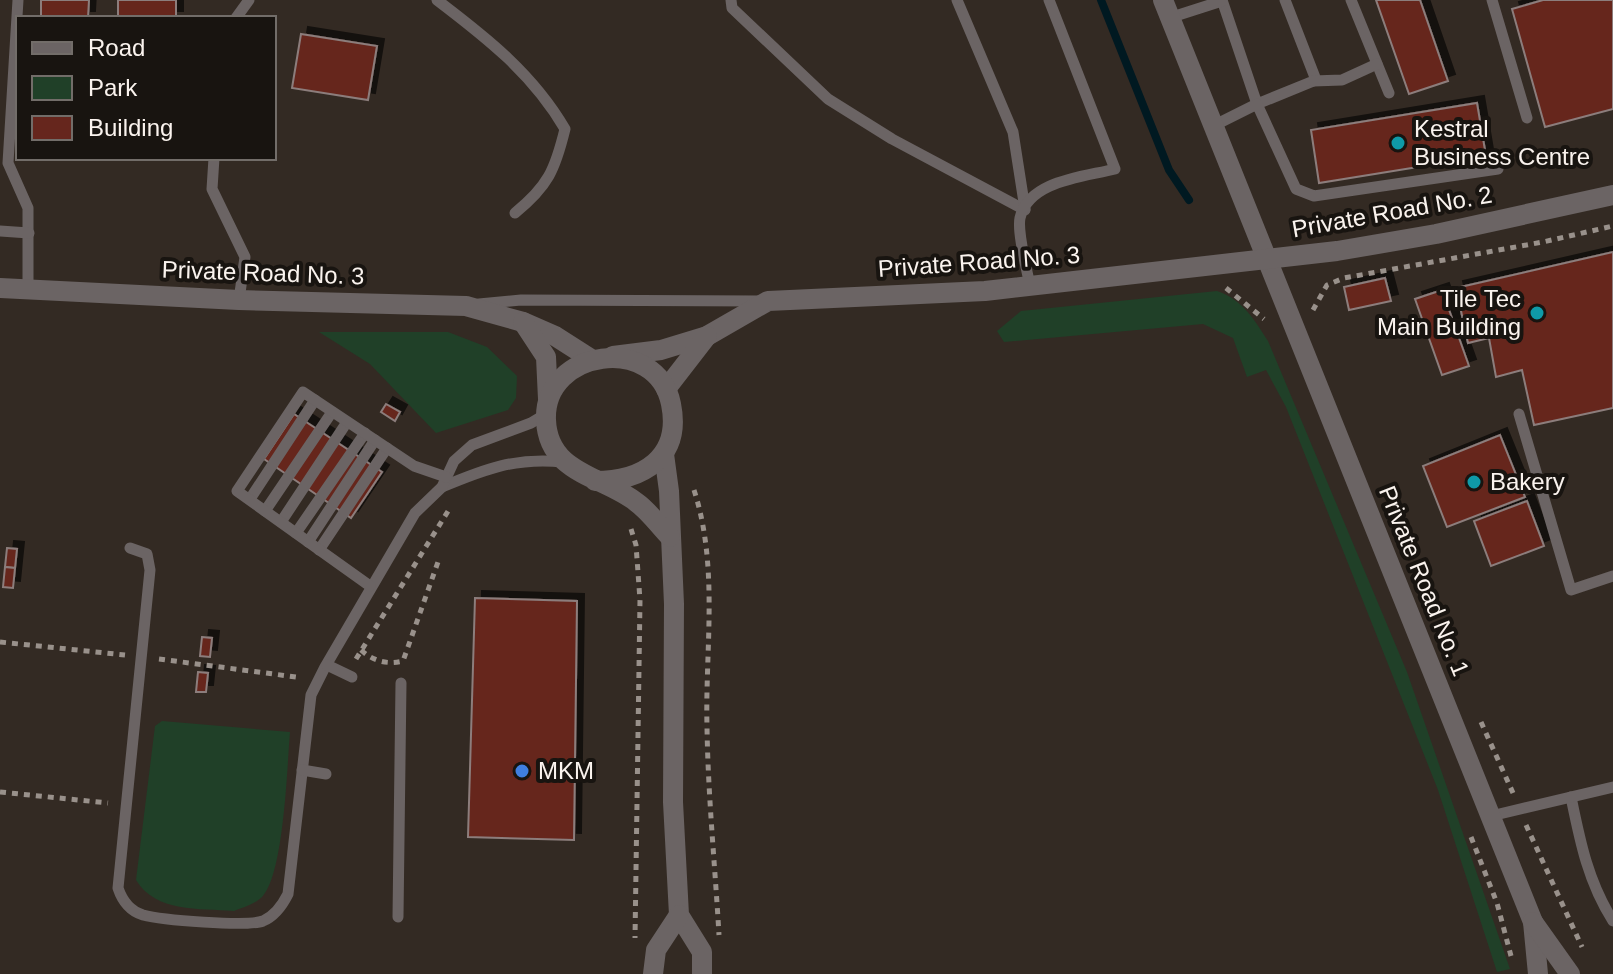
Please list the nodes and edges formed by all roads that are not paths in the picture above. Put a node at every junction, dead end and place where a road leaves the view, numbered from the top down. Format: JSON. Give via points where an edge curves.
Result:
{"nodes":[{"id":1,"x":437,"y":0,"type":"edge"},
{"id":2,"x":731,"y":0,"type":"edge"},
{"id":3,"x":957,"y":0,"type":"edge"},
{"id":4,"x":1049,"y":0,"type":"edge"},
{"id":5,"x":1222,"y":0,"type":"edge"},
{"id":6,"x":1285,"y":0,"type":"edge"},
{"id":7,"x":1351,"y":0,"type":"edge"},
{"id":8,"x":1492,"y":0,"type":"edge"},
{"id":9,"x":1166,"y":9,"type":"edge"},
{"id":10,"x":16,"y":33,"type":"edge"},
{"id":11,"x":1377,"y":64,"type":"junction"},
{"id":12,"x":1313,"y":81,"type":"junction"},
{"id":13,"x":1389,"y":93,"type":"dead end"},
{"id":14,"x":1257,"y":104,"type":"junction"},
{"id":15,"x":1527,"y":118,"type":"dead end"},
{"id":16,"x":1215,"y":125,"type":"junction"},
{"id":17,"x":214,"y":160,"type":"edge"},
{"id":18,"x":1498,"y":169,"type":"dead end"},
{"id":19,"x":1613,"y":195,"type":"edge"},
{"id":20,"x":1025,"y":210,"type":"junction"},
{"id":21,"x":515,"y":213,"type":"dead end"},
{"id":22,"x":0,"y":231,"type":"edge"},
{"id":23,"x":29,"y":233,"type":"junction"},
{"id":24,"x":1265,"y":260,"type":"junction"},
{"id":25,"x":1030,"y":286,"type":"junction"},
{"id":26,"x":0,"y":288,"type":"edge"},
{"id":27,"x":28,"y":290,"type":"junction"},
{"id":28,"x":239,"y":300,"type":"junction"},
{"id":29,"x":768,"y":301,"type":"junction"},
{"id":30,"x":466,"y":306,"type":"junction"},
{"id":31,"x":523,"y":322,"type":"junction"},
{"id":32,"x":707,"y":336,"type":"junction"},
{"id":33,"x":613,"y":356,"type":"junction"},
{"id":34,"x":591,"y":359,"type":"junction"},
{"id":35,"x":666,"y":389,"type":"junction"},
{"id":36,"x":547,"y":406,"type":"junction"},
{"id":37,"x":332,"y":412,"type":"junction"},
{"id":38,"x":1519,"y":414,"type":"dead end"},
{"id":39,"x":347,"y":422,"type":"junction"},
{"id":40,"x":370,"y":437,"type":"junction"},
{"id":41,"x":387,"y":448,"type":"junction"},
{"id":42,"x":664,"y":454,"type":"junction"},
{"id":43,"x":564,"y":462,"type":"junction"},
{"id":44,"x":595,"y":481,"type":"junction"},
{"id":45,"x":444,"y":482,"type":"junction"},
{"id":46,"x":265,"y":511,"type":"junction"},
{"id":47,"x":281,"y":522,"type":"junction"},
{"id":48,"x":296,"y":533,"type":"junction"},
{"id":49,"x":670,"y":537,"type":"junction"},
{"id":50,"x":308,"y":542,"type":"junction"},
{"id":51,"x":130,"y":548,"type":"dead end"},
{"id":52,"x":319,"y":550,"type":"junction"},
{"id":53,"x":1613,"y":576,"type":"edge"},
{"id":54,"x":370,"y":586,"type":"junction"},
{"id":55,"x":327,"y":665,"type":"junction"},
{"id":56,"x":350,"y":676,"type":"road end"},
{"id":57,"x":401,"y":683,"type":"dead end"},
{"id":58,"x":302,"y":770,"type":"junction"},
{"id":59,"x":326,"y":774,"type":"dead end"},
{"id":60,"x":1613,"y":787,"type":"edge"},
{"id":61,"x":1571,"y":797,"type":"junction"},
{"id":62,"x":1491,"y":816,"type":"junction"},
{"id":63,"x":679,"y":915,"type":"junction"},
{"id":64,"x":398,"y":917,"type":"dead end"},
{"id":65,"x":1613,"y":921,"type":"edge"},
{"id":66,"x":1533,"y":922,"type":"junction"},
{"id":67,"x":653,"y":974,"type":"edge"},
{"id":68,"x":702,"y":974,"type":"edge"},
{"id":69,"x":1538,"y":974,"type":"edge"},
{"id":70,"x":1570,"y":974,"type":"edge"}],
"edges":[{"from":1,"to":21,"type":"lane","via":[[501,49],[545,95],[565,129],[542,191]]},
{"from":2,"to":20,"type":"lane","via":[[732,8],[828,99]]},
{"from":3,"to":20,"type":"lane","via":[[1013,132]]},
{"from":4,"to":20,"type":"lane","via":[[1115,169],[1055,184],[1032,196]]},
{"from":5,"to":9,"type":"lane"},
{"from":5,"to":14,"type":"lane"},
{"from":6,"to":12,"type":"lane"},
{"from":7,"to":11,"type":"lane"},
{"from":8,"to":15,"type":"lane"},
{"from":9,"to":16,"type":"street","name":"Private Road No. 2"},
{"from":10,"to":23,"type":"lane","via":[[8,163],[28,208]]},
{"from":11,"to":12,"type":"lane","via":[[1342,80]]},
{"from":11,"to":13,"type":"lane"},
{"from":12,"to":14,"type":"lane"},
{"from":14,"to":16,"type":"lane"},
{"from":14,"to":18,"type":"lane","via":[[1296,189],[1314,196]]},
{"from":16,"to":24,"type":"street","name":"Private Road No. 2"},
{"from":17,"to":28,"type":"lane","via":[[212,189],[245,257]]},
{"from":19,"to":24,"type":"street","name":"Private Road No. 2","via":[[1436,234]]},
{"from":20,"to":25,"type":"lane","via":[[1020,219]]},
{"from":22,"to":23,"type":"lane"},
{"from":23,"to":27,"type":"lane"},
{"from":24,"to":25,"type":"street","name":"Private Road No. 3"},
{"from":24,"to":62,"type":"street","name":"Private Road No. 1"},
{"from":25,"to":29,"type":"street","name":"Private Road No. 3"},
{"from":26,"to":27,"type":"street","name":"Private Road No. 3"},
{"from":27,"to":28,"type":"street","name":"Private Road No. 3"},
{"from":28,"to":30,"type":"street","name":"Private Road No. 3"},
{"from":29,"to":30,"type":"lane","via":[[521,300]]},
{"from":29,"to":32,"type":"street","name":"Private Road No. 3"},
{"from":30,"to":31,"type":"street","name":"Private Road No. 3"},
{"from":31,"to":34,"type":"street","name":"Private Road No. 3"},
{"from":31,"to":36,"type":"street","via":[[546,357]]},
{"from":32,"to":33,"type":"street","name":"Private Road No. 3","via":[[661,350]]},
{"from":32,"to":35,"type":"street","name":"Private Road No. 3"},
{"from":33,"to":34,"type":"street"},
{"from":33,"to":35,"type":"street","via":[[643,366]]},
{"from":34,"to":36,"type":"street","via":[[571,369]]},
{"from":35,"to":42,"type":"street","via":[[673,425]]},
{"from":36,"to":43,"type":"street","via":[[549,435]]},
{"from":36,"to":45,"type":"lane","via":[[531,423],[472,445],[454,461]]},
{"from":37,"to":39,"type":"lane"},
{"from":37,"to":46,"type":"lane"},
{"from":37,"to":46,"type":"lane","via":[[315,400],[250,499]]},
{"from":38,"to":53,"type":"lane","via":[[1571,590]]},
{"from":39,"to":40,"type":"lane"},
{"from":39,"to":47,"type":"lane"},
{"from":40,"to":41,"type":"lane"},
{"from":40,"to":48,"type":"lane"},
{"from":40,"to":50,"type":"lane"},
{"from":41,"to":45,"type":"lane"},
{"from":41,"to":52,"type":"lane"},
{"from":42,"to":44,"type":"street","via":[[643,473],[623,481]]},
{"from":42,"to":49,"type":"street"},
{"from":43,"to":44,"type":"street"},
{"from":43,"to":45,"type":"lane","via":[[520,461]]},
{"from":44,"to":49,"type":"street","via":[[636,501]]},
{"from":45,"to":54,"type":"lane","via":[[415,513]]},
{"from":46,"to":47,"type":"lane"},
{"from":47,"to":48,"type":"lane"},
{"from":48,"to":50,"type":"lane"},
{"from":49,"to":63,"type":"street"},
{"from":50,"to":52,"type":"lane"},
{"from":51,"to":58,"type":"lane","via":[[147,554],[150,570],[117,880],[121,896],[143,915],[253,923],[274,914],[288,894]]},
{"from":52,"to":54,"type":"lane"},
{"from":54,"to":55,"type":"lane"},
{"from":55,"to":56,"type":"lane"},
{"from":55,"to":58,"type":"lane","via":[[311,695]]},
{"from":57,"to":64,"type":"lane"},
{"from":58,"to":59,"type":"lane"},
{"from":60,"to":61,"type":"lane"},
{"from":61,"to":62,"type":"lane"},
{"from":61,"to":65,"type":"lane","via":[[1587,871]]},
{"from":62,"to":66,"type":"street","name":"Private Road No. 1"},
{"from":63,"to":67,"type":"street","via":[[656,950]]},
{"from":63,"to":68,"type":"street","via":[[702,952]]},
{"from":66,"to":69,"type":"street","name":"Private Road No. 1"},
{"from":66,"to":70,"type":"street","name":"Private Road No. 1"}]}
